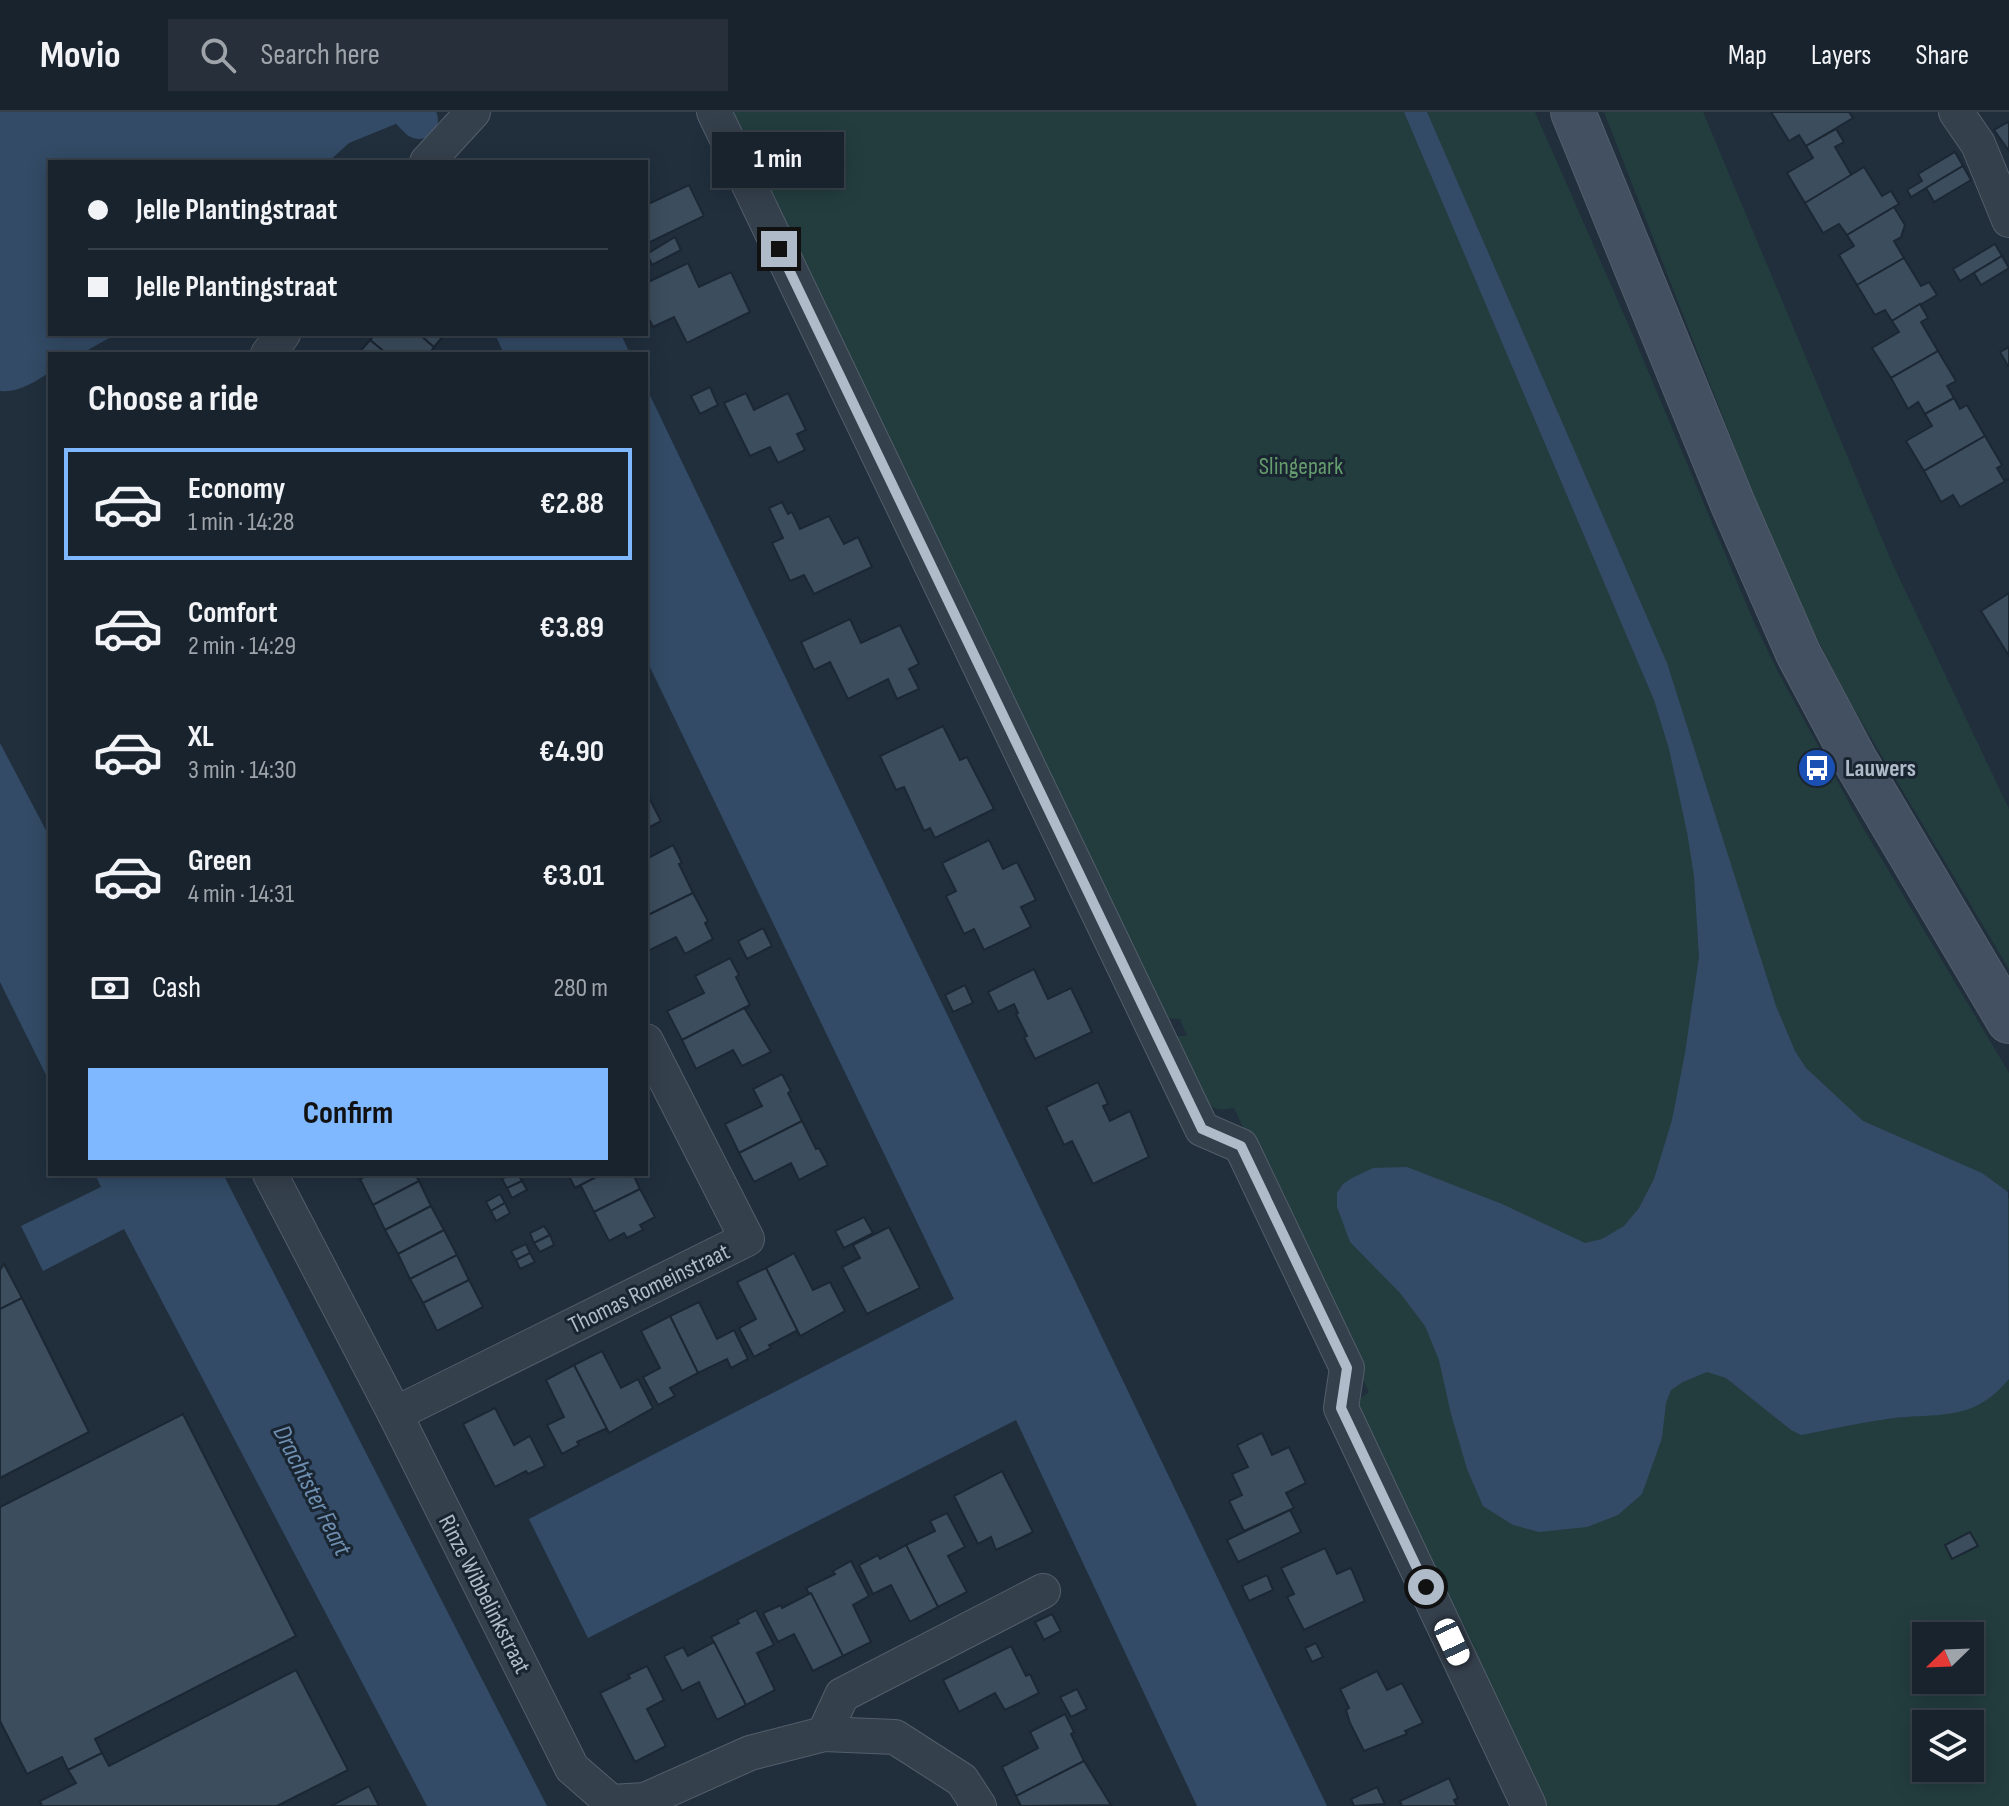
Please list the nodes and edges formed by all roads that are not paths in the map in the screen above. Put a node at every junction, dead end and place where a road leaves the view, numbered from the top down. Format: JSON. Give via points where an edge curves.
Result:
{"nodes":[{"id":1,"x":473,"y":112,"type":"edge"},
{"id":2,"x":714,"y":112,"type":"edge"},
{"id":3,"x":1573,"y":112,"type":"edge"},
{"id":4,"x":1956,"y":112,"type":"edge"},
{"id":5,"x":429,"y":160,"type":"edge"},
{"id":6,"x":2009,"y":220,"type":"edge"},
{"id":7,"x":2009,"y":1021,"type":"edge"},
{"id":8,"x":648,"y":1045,"type":"edge"},
{"id":9,"x":271,"y":1176,"type":"edge"},
{"id":10,"x":395,"y":1414,"type":"junction"},
{"id":11,"x":1043,"y":1591,"type":"dead end"},
{"id":12,"x":824,"y":1734,"type":"junction"},
{"id":13,"x":979,"y":1806,"type":"edge"},
{"id":14,"x":1529,"y":1806,"type":"edge"}],
"edges":[{"from":1,"to":5,"type":"street"},
{"from":2,"to":14,"type":"street","via":[[1202,1129],[1241,1146],[1347,1368],[1341,1408]]},
{"from":3,"to":7,"type":"street","via":[[1798,653]]},
{"from":4,"to":6,"type":"street","via":[[1978,144]]},
{"from":8,"to":10,"type":"street","name":"Thomas Romeinstraat","via":[[747,1239]]},
{"from":9,"to":10,"type":"street","name":"Rinze Wibbelinkstraat"},
{"from":10,"to":12,"type":"street","name":"Rinze Wibbelinkstraat","via":[[572,1768],[611,1802],[645,1800],[750,1753]]},
{"from":11,"to":12,"type":"street","via":[[842,1695]]},
{"from":12,"to":13,"type":"street","name":"Rinze Wibbelinkstraat","via":[[895,1737],[962,1780]]}]}
